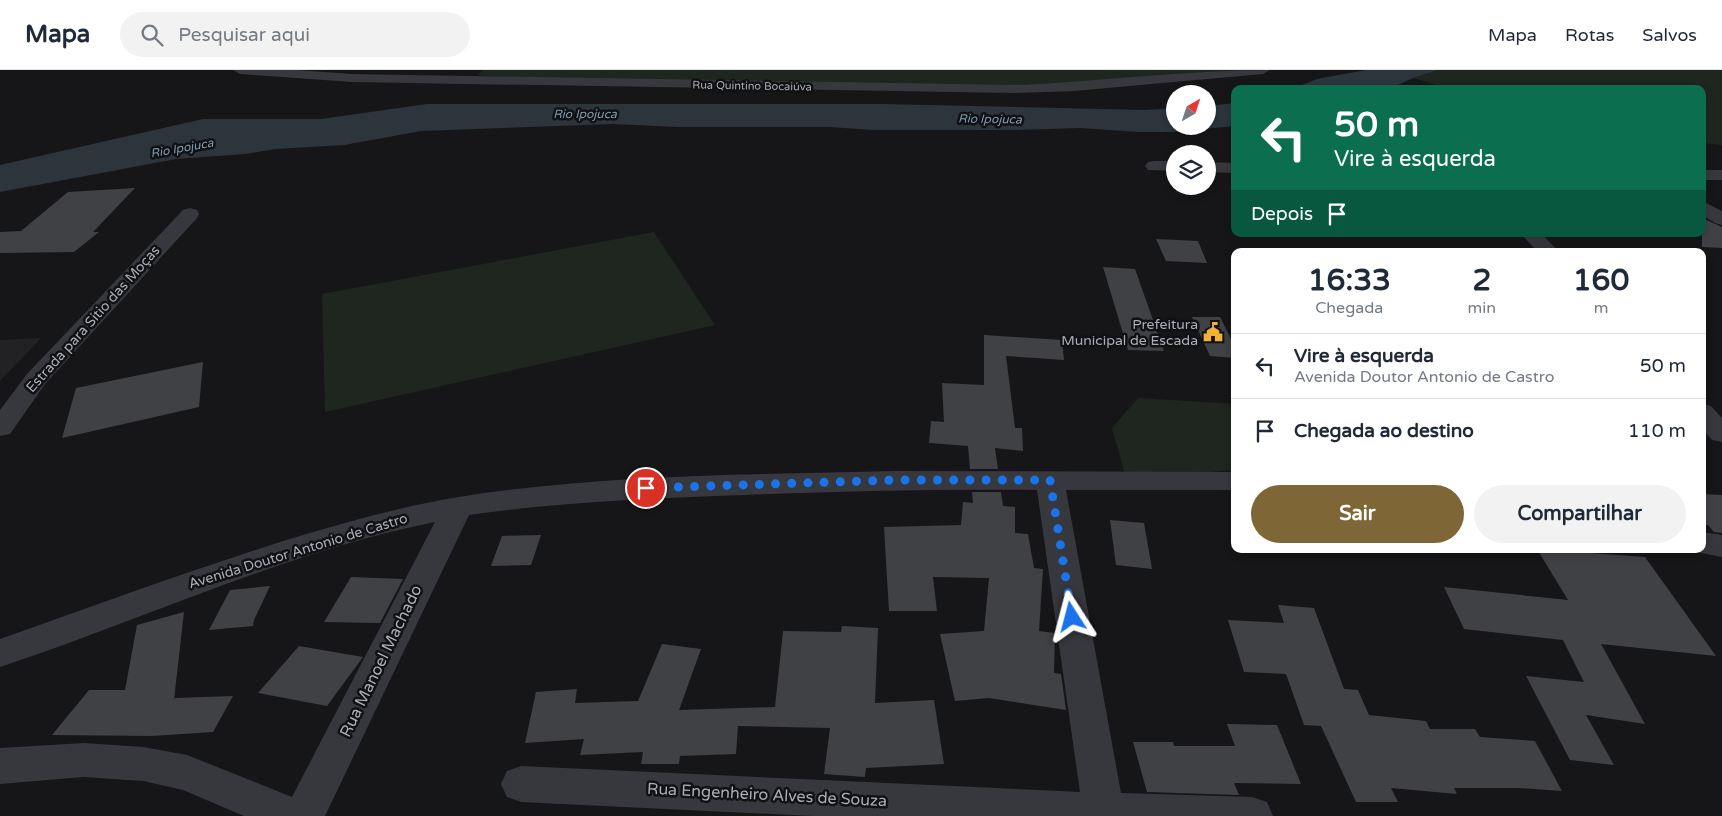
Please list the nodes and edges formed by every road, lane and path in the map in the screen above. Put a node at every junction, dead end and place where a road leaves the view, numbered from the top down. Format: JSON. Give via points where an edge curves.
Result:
{"nodes":[{"id":1,"x":240,"y":70,"type":"edge"},
{"id":2,"x":1263,"y":70,"type":"edge"},
{"id":3,"x":460,"y":75,"type":"edge"},
{"id":4,"x":1154,"y":166,"type":"dead end"},
{"id":5,"x":1166,"y":166,"type":"edge"},
{"id":6,"x":1216,"y":167,"type":"edge"},
{"id":7,"x":1231,"y":168,"type":"edge"},
{"id":8,"x":1706,"y":175,"type":"edge"},
{"id":9,"x":1722,"y":175,"type":"edge"},
{"id":10,"x":1706,"y":209,"type":"edge"},
{"id":11,"x":190,"y":214,"type":"dead end"},
{"id":12,"x":1722,"y":220,"type":"edge"},
{"id":13,"x":1534,"y":237,"type":"edge"},
{"id":14,"x":1545,"y":248,"type":"edge"},
{"id":15,"x":1706,"y":416,"type":"edge"},
{"id":16,"x":0,"y":428,"type":"edge"},
{"id":17,"x":1722,"y":434,"type":"edge"},
{"id":18,"x":1050,"y":480,"type":"junction"},
{"id":19,"x":1231,"y":481,"type":"edge"},
{"id":20,"x":458,"y":507,"type":"junction"},
{"id":21,"x":1706,"y":544,"type":"edge"},
{"id":22,"x":1722,"y":546,"type":"edge"},
{"id":23,"x":0,"y":653,"type":"edge"},
{"id":24,"x":0,"y":766,"type":"edge"},
{"id":25,"x":521,"y":784,"type":"dead end"},
{"id":26,"x":1104,"y":814,"type":"edge"},
{"id":27,"x":291,"y":816,"type":"edge"},
{"id":28,"x":304,"y":816,"type":"edge"},
{"id":29,"x":1252,"y":816,"type":"edge"}],
"edges":[{"from":1,"to":3,"type":"street","name":"Rua Quintino Bocaiúva","via":[[352,78]]},
{"from":2,"to":3,"type":"street","name":"Rua Quintino Bocaiúva","via":[[1014,90]]},
{"from":4,"to":5,"type":"street"},
{"from":6,"to":7,"type":"street"},
{"from":8,"to":9,"type":"street"},
{"from":10,"to":12,"type":"street"},
{"from":11,"to":16,"type":"street","name":"Estrada para Sitio das Moças","via":[[36,379]]},
{"from":13,"to":14,"type":"street"},
{"from":15,"to":17,"type":"street"},
{"from":18,"to":19,"type":"street","name":"Avenida Doutor Antonio de Castro"},
{"from":18,"to":20,"type":"street","name":"Avenida Doutor Antonio de Castro","via":[[897,480],[627,488]]},
{"from":18,"to":26,"type":"street"},
{"from":20,"to":23,"type":"street","name":"Avenida Doutor Antonio de Castro","via":[[344,533],[245,564]]},
{"from":20,"to":28,"type":"street","name":"Rua Manoel Machado"},
{"from":21,"to":22,"type":"street"},
{"from":24,"to":27,"type":"street","via":[[84,760],[143,764],[187,773]]},
{"from":25,"to":26,"type":"street","name":"Rua Engenheiro Alves de Souza"},
{"from":26,"to":29,"type":"street","name":"Rua Engenheiro Alves de Souza"}]}
